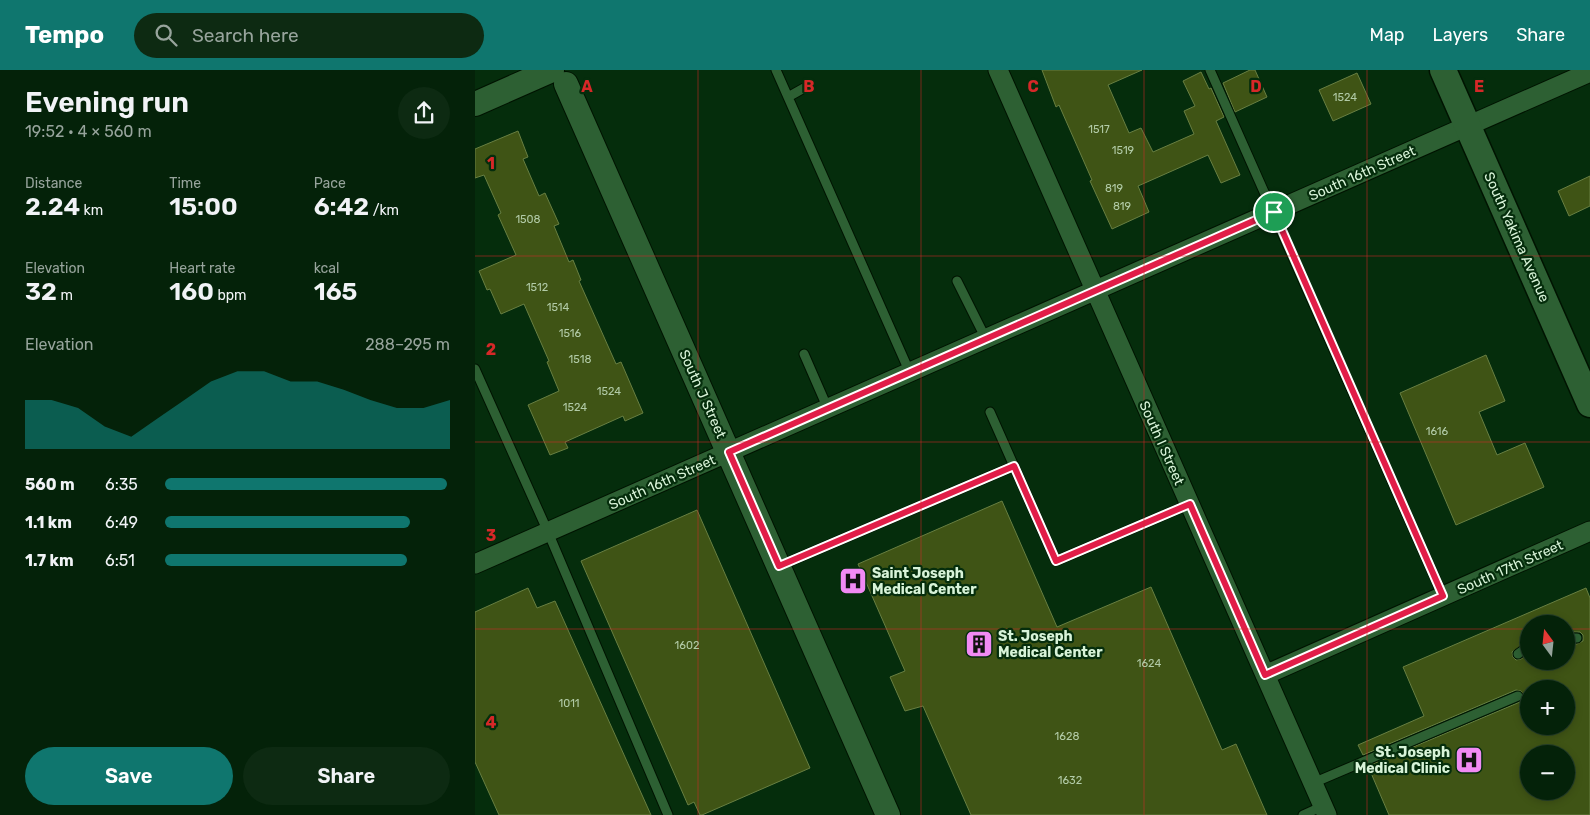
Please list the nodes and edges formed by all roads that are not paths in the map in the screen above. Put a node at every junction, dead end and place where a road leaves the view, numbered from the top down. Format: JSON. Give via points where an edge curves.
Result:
{"nodes":[{"id":1,"x":776,"y":70,"type":"edge"},
{"id":2,"x":998,"y":70,"type":"edge"},
{"id":3,"x":1210,"y":70,"type":"edge"},
{"id":4,"x":1443,"y":70,"type":"edge"},
{"id":5,"x":1590,"y":72,"type":"edge"},
{"id":6,"x":558,"y":75,"type":"edge"},
{"id":7,"x":804,"y":88,"type":"dead end"},
{"id":8,"x":788,"y":97,"type":"junction"},
{"id":9,"x":475,"y":104,"type":"edge"},
{"id":10,"x":1468,"y":126,"type":"junction"},
{"id":11,"x":1274,"y":212,"type":"junction"},
{"id":12,"x":957,"y":281,"type":"dead end"},
{"id":13,"x":1096,"y":291,"type":"junction"},
{"id":14,"x":986,"y":339,"type":"junction"},
{"id":15,"x":804,"y":354,"type":"dead end"},
{"id":16,"x":475,"y":369,"type":"edge"},
{"id":17,"x":910,"y":373,"type":"junction"},
{"id":18,"x":1590,"y":404,"type":"edge"},
{"id":19,"x":829,"y":409,"type":"junction"},
{"id":20,"x":990,"y":412,"type":"dead end"},
{"id":21,"x":729,"y":452,"type":"junction"},
{"id":22,"x":1014,"y":466,"type":"junction"},
{"id":23,"x":1190,"y":504,"type":"junction"},
{"id":24,"x":1590,"y":531,"type":"edge"},
{"id":25,"x":548,"y":532,"type":"junction"},
{"id":26,"x":475,"y":564,"type":"edge"},
{"id":27,"x":779,"y":566,"type":"junction"},
{"id":28,"x":1443,"y":596,"type":"junction"},
{"id":29,"x":1265,"y":675,"type":"junction"},
{"id":30,"x":1518,"y":696,"type":"dead end"},
{"id":31,"x":1313,"y":783,"type":"junction"},
{"id":32,"x":1325,"y":811,"type":"edge"},
{"id":33,"x":668,"y":815,"type":"edge"},
{"id":34,"x":888,"y":815,"type":"edge"},
{"id":35,"x":1303,"y":815,"type":"edge"}],
"edges":[{"from":1,"to":8,"type":"lane"},
{"from":2,"to":13,"type":"street","name":"South I Street"},
{"from":3,"to":11,"type":"lane"},
{"from":4,"to":10,"type":"main road","name":"South Yakima Avenue"},
{"from":5,"to":10,"type":"street","name":"South 16th Street"},
{"from":6,"to":9,"type":"street"},
{"from":6,"to":21,"type":"street","name":"South J Street"},
{"from":7,"to":8,"type":"lane"},
{"from":8,"to":17,"type":"lane"},
{"from":10,"to":11,"type":"street","name":"South 16th Street"},
{"from":10,"to":18,"type":"main road","name":"South Yakima Avenue"},
{"from":11,"to":13,"type":"street","name":"South 16th Street"},
{"from":11,"to":28,"type":"lane"},
{"from":12,"to":14,"type":"lane"},
{"from":13,"to":14,"type":"street","name":"South 16th Street"},
{"from":13,"to":23,"type":"street","name":"South I Street"},
{"from":14,"to":17,"type":"street","name":"South 16th Street"},
{"from":15,"to":19,"type":"lane"},
{"from":16,"to":25,"type":"lane"},
{"from":17,"to":19,"type":"street","name":"South 16th Street"},
{"from":19,"to":21,"type":"street","name":"South 16th Street"},
{"from":20,"to":22,"type":"lane"},
{"from":21,"to":25,"type":"street","name":"South 16th Street"},
{"from":21,"to":27,"type":"street","name":"South J Street"},
{"from":22,"to":23,"type":"lane","via":[[1056,561]]},
{"from":22,"to":27,"type":"lane"},
{"from":23,"to":29,"type":"street","name":"South I Street"},
{"from":24,"to":28,"type":"street","name":"South 17th Street"},
{"from":25,"to":26,"type":"street","name":"South 16th Street"},
{"from":25,"to":33,"type":"lane"},
{"from":27,"to":34,"type":"street","name":"South J Street"},
{"from":28,"to":29,"type":"street","name":"South 17th Street"},
{"from":29,"to":31,"type":"street","name":"South I Street"},
{"from":30,"to":31,"type":"lane"},
{"from":31,"to":32,"type":"street","name":"South I Street"},
{"from":32,"to":35,"type":"lane"}]}
